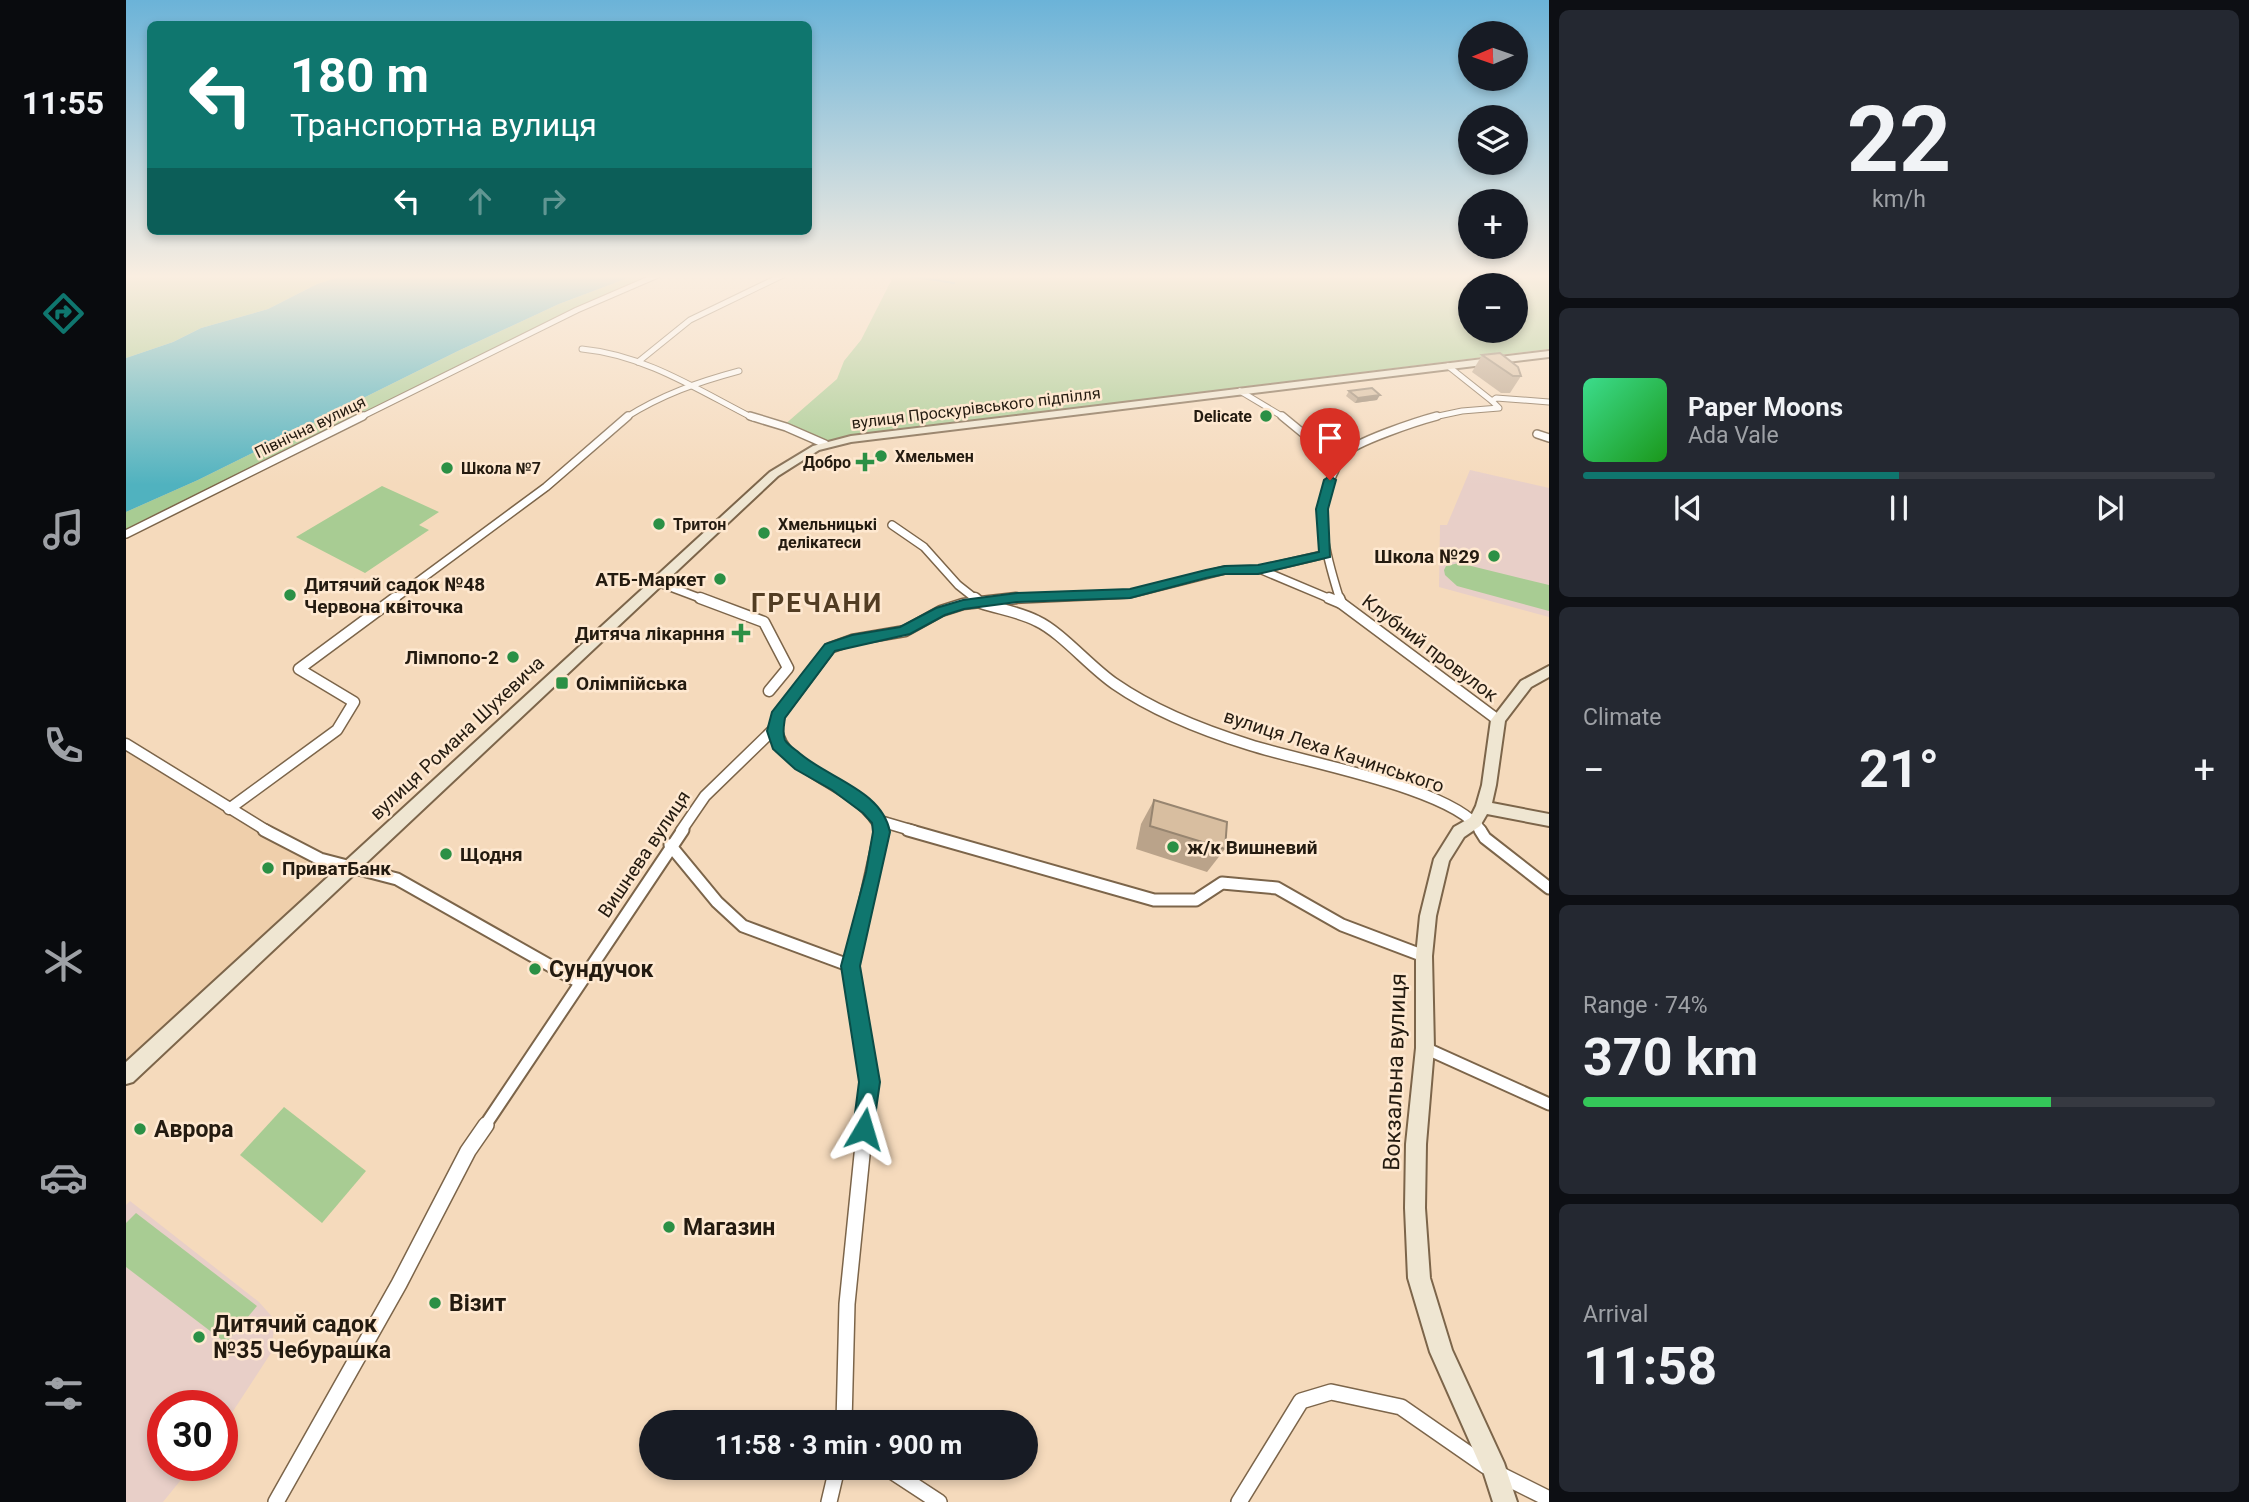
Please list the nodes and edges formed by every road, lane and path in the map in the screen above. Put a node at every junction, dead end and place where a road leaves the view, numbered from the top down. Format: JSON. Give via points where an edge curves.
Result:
{"nodes":[{"id":1,"x":506,"y":345,"type":"edge"},
{"id":2,"x":659,"y":345,"type":"edge"},
{"id":3,"x":582,"y":349,"type":"dead end"},
{"id":4,"x":1549,"y":354,"type":"edge"},
{"id":5,"x":638,"y":362,"type":"junction"},
{"id":6,"x":1448,"y":366,"type":"junction"},
{"id":7,"x":739,"y":371,"type":"dead end"},
{"id":8,"x":690,"y":384,"type":"junction"},
{"id":9,"x":1240,"y":391,"type":"junction"},
{"id":10,"x":1494,"y":400,"type":"junction"},
{"id":11,"x":1549,"y":402,"type":"edge"},
{"id":12,"x":1537,"y":434,"type":"dead end"},
{"id":13,"x":1549,"y":438,"type":"edge"},
{"id":14,"x":825,"y":444,"type":"junction"},
{"id":15,"x":1338,"y":461,"type":"junction"},
{"id":16,"x":892,"y":525,"type":"dead end"},
{"id":17,"x":126,"y":534,"type":"edge"},
{"id":18,"x":1326,"y":554,"type":"junction"},
{"id":19,"x":1258,"y":570,"type":"junction"},
{"id":20,"x":657,"y":582,"type":"junction"},
{"id":21,"x":1035,"y":599,"type":"junction"},
{"id":22,"x":981,"y":603,"type":"junction"},
{"id":23,"x":1341,"y":603,"type":"junction"},
{"id":24,"x":1038,"y":621,"type":"junction"},
{"id":25,"x":1549,"y":671,"type":"edge"},
{"id":26,"x":769,"y":691,"type":"dead end"},
{"id":27,"x":778,"y":717,"type":"junction"},
{"id":28,"x":1498,"y":720,"type":"junction"},
{"id":29,"x":126,"y":744,"type":"edge"},
{"id":30,"x":229,"y":809,"type":"junction"},
{"id":31,"x":1479,"y":815,"type":"junction"},
{"id":32,"x":1549,"y":820,"type":"edge"},
{"id":33,"x":880,"y":821,"type":"junction"},
{"id":34,"x":670,"y":845,"type":"junction"},
{"id":35,"x":347,"y":868,"type":"junction"},
{"id":36,"x":1549,"y":888,"type":"edge"},
{"id":37,"x":1424,"y":956,"type":"junction"},
{"id":38,"x":851,"y":966,"type":"junction"},
{"id":39,"x":579,"y":982,"type":"junction"},
{"id":40,"x":1425,"y":1048,"type":"junction"},
{"id":41,"x":126,"y":1075,"type":"edge"},
{"id":42,"x":1549,"y":1104,"type":"edge"},
{"id":43,"x":844,"y":1410,"type":"edge"},
{"id":44,"x":1495,"y":1472,"type":"junction"},
{"id":45,"x":834,"y":1480,"type":"edge"},
{"id":46,"x":905,"y":1480,"type":"edge"},
{"id":47,"x":1549,"y":1499,"type":"edge"},
{"id":48,"x":276,"y":1502,"type":"edge"},
{"id":49,"x":829,"y":1502,"type":"edge"},
{"id":50,"x":939,"y":1502,"type":"edge"},
{"id":51,"x":1239,"y":1502,"type":"edge"},
{"id":52,"x":1505,"y":1502,"type":"edge"}],
"edges":[{"from":1,"to":17,"type":"street","name":"Північна вулиця"},
{"from":2,"to":5,"type":"street"},
{"from":3,"to":5,"type":"street"},
{"from":4,"to":6,"type":"main road","name":"вулиця Проскурівського підпілля"},
{"from":5,"to":8,"type":"street"},
{"from":6,"to":9,"type":"main road","name":"вулиця Проскурівського підпілля"},
{"from":6,"to":10,"type":"street","via":[[1480,385]]},
{"from":7,"to":8,"type":"street"},
{"from":8,"to":14,"type":"street","via":[[755,419]]},
{"from":8,"to":30,"type":"street","via":[[618,423],[546,487],[299,669],[354,702],[337,730]]},
{"from":9,"to":14,"type":"main road","name":"вулиця Проскурівського підпілля"},
{"from":9,"to":15,"type":"street","via":[[1291,422]]},
{"from":10,"to":11,"type":"street"},
{"from":10,"to":15,"type":"street","via":[[1499,408],[1407,423],[1353,447]]},
{"from":12,"to":13,"type":"street"},
{"from":14,"to":20,"type":"main road","name":"вулиця Романа Шухевича","via":[[774,474]]},
{"from":15,"to":18,"type":"street","via":[[1322,509]]},
{"from":16,"to":22,"type":"street","name":"вулиця Леха Качинського","via":[[924,547]]},
{"from":18,"to":19,"type":"street","name":"Вишнева вулиця"},
{"from":18,"to":23,"type":"street"},
{"from":19,"to":21,"type":"street","name":"Вишнева вулиця","via":[[1225,570],[1130,594]]},
{"from":19,"to":23,"type":"street","name":"Клубний провулок"},
{"from":20,"to":26,"type":"street","via":[[764,622],[788,668]]},
{"from":20,"to":35,"type":"main road","name":"вулиця Романа Шухевича"},
{"from":21,"to":22,"type":"street","name":"Вишнева вулиця"},
{"from":21,"to":24,"type":"street"},
{"from":22,"to":24,"type":"street","name":"вулиця Леха Качинського"},
{"from":22,"to":27,"type":"street","name":"Вишнева вулиця","via":[[941,611],[905,631],[830,648]]},
{"from":23,"to":28,"type":"street","name":"Клубний провулок"},
{"from":24,"to":31,"type":"street","name":"вулиця Леха Качинського","via":[[1115,684],[1155,707],[1249,745]]},
{"from":25,"to":28,"type":"main road","via":[[1526,684]]},
{"from":27,"to":33,"type":"street","via":[[775,731],[779,744],[801,765],[869,808]]},
{"from":27,"to":34,"type":"street","name":"Вишнева вулиця","via":[[748,757],[705,796]]},
{"from":28,"to":31,"type":"main road","via":[[1489,785]]},
{"from":29,"to":30,"type":"street"},
{"from":30,"to":35,"type":"street","via":[[320,859]]},
{"from":31,"to":32,"type":"main road"},
{"from":31,"to":36,"type":"street","name":"вулиця Леха Качинського","via":[[1485,838]]},
{"from":31,"to":37,"type":"main road","name":"Вокзальна вулиця","via":[[1459,832],[1442,859]]},
{"from":33,"to":37,"type":"street","via":[[1134,897],[1197,900],[1222,883],[1277,888],[1342,925]]},
{"from":33,"to":38,"type":"street","via":[[874,872]]},
{"from":34,"to":38,"type":"street","via":[[743,926]]},
{"from":34,"to":39,"type":"street","name":"Вишнева вулиця"},
{"from":35,"to":39,"type":"street","via":[[397,879]]},
{"from":35,"to":41,"type":"main road","name":"вулиця Романа Шухевича"},
{"from":37,"to":40,"type":"main road","name":"Вокзальна вулиця"},
{"from":38,"to":43,"type":"street","via":[[869,1082],[847,1304]]},
{"from":39,"to":48,"type":"street","name":"Вишнева вулиця","via":[[468,1151]]},
{"from":40,"to":42,"type":"street"},
{"from":40,"to":44,"type":"main road","name":"Вокзальна вулиця","via":[[1416,1144],[1419,1278],[1441,1352]]},
{"from":44,"to":47,"type":"street"},
{"from":44,"to":51,"type":"street","via":[[1401,1407],[1331,1392],[1301,1401]]},
{"from":44,"to":52,"type":"main road","name":"Вокзальна вулиця"},
{"from":45,"to":49,"type":"street"},
{"from":46,"to":50,"type":"street"}]}
